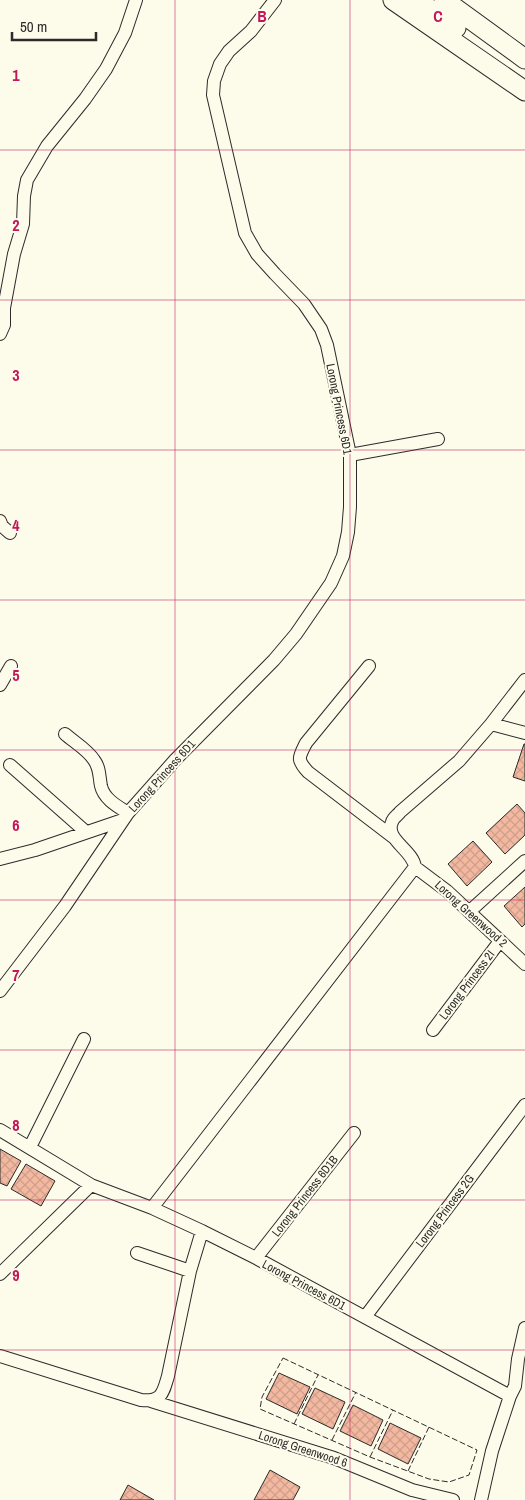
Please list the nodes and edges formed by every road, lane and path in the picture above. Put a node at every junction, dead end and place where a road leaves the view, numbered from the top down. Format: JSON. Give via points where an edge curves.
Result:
{"nodes":[{"id":1,"x":136,"y":0,"type":"edge"},
{"id":2,"x":275,"y":0,"type":"edge"},
{"id":3,"x":393,"y":0,"type":"edge"},
{"id":4,"x":444,"y":0,"type":"edge"},
{"id":5,"x":465,"y":0,"type":"edge"},
{"id":6,"x":421,"y":2,"type":"edge"},
{"id":7,"x":524,"y":58,"type":"edge"},
{"id":8,"x":525,"y":80,"type":"edge"},
{"id":9,"x":525,"y":91,"type":"edge"},
{"id":10,"x":0,"y":334,"type":"edge"},
{"id":11,"x":438,"y":439,"type":"dead end"},
{"id":12,"x":350,"y":455,"type":"junction"},
{"id":13,"x":0,"y":521,"type":"edge"},
{"id":14,"x":10,"y":533,"type":"dead end"},
{"id":15,"x":11,"y":666,"type":"dead end"},
{"id":16,"x":370,"y":666,"type":"dead end"},
{"id":17,"x":525,"y":680,"type":"edge"},
{"id":18,"x":0,"y":685,"type":"edge"},
{"id":19,"x":491,"y":724,"type":"junction"},
{"id":20,"x":525,"y":733,"type":"edge"},
{"id":21,"x":65,"y":734,"type":"dead end"},
{"id":22,"x":10,"y":765,"type":"dead end"},
{"id":23,"x":125,"y":817,"type":"junction"},
{"id":24,"x":86,"y":832,"type":"junction"},
{"id":25,"x":393,"y":837,"type":"junction"},
{"id":26,"x":0,"y":859,"type":"edge"},
{"id":27,"x":525,"y":861,"type":"edge"},
{"id":28,"x":415,"y":867,"type":"junction"},
{"id":29,"x":470,"y":911,"type":"junction"},
{"id":30,"x":500,"y":941,"type":"junction"},
{"id":31,"x":525,"y":964,"type":"edge"},
{"id":32,"x":0,"y":991,"type":"edge"},
{"id":33,"x":433,"y":1030,"type":"dead end"},
{"id":34,"x":84,"y":1039,"type":"dead end"},
{"id":35,"x":525,"y":1105,"type":"edge"},
{"id":36,"x":0,"y":1130,"type":"edge"},
{"id":37,"x":354,"y":1133,"type":"dead end"},
{"id":38,"x":30,"y":1148,"type":"junction"},
{"id":39,"x":91,"y":1186,"type":"junction"},
{"id":40,"x":152,"y":1208,"type":"junction"},
{"id":41,"x":202,"y":1231,"type":"junction"},
{"id":42,"x":137,"y":1252,"type":"dead end"},
{"id":43,"x":256,"y":1258,"type":"junction"},
{"id":44,"x":190,"y":1272,"type":"junction"},
{"id":45,"x":0,"y":1274,"type":"edge"},
{"id":46,"x":364,"y":1317,"type":"junction"},
{"id":47,"x":525,"y":1328,"type":"edge"},
{"id":48,"x":0,"y":1356,"type":"edge"},
{"id":49,"x":525,"y":1366,"type":"edge"},
{"id":50,"x":513,"y":1391,"type":"junction"},
{"id":51,"x":151,"y":1401,"type":"junction"},
{"id":52,"x":453,"y":1500,"type":"edge"},
{"id":53,"x":480,"y":1500,"type":"edge"}],
"edges":[{"from":1,"to":10,"type":"street","via":[[125,33],[106,69],[47,146],[27,180],[23,224],[14,254]]},
{"from":2,"to":12,"type":"street","name":"Lorong Princess 6D1","via":[[220,64],[213,95],[245,233],[257,254],[304,304],[321,329]]},
{"from":3,"to":9,"type":"highway"},
{"from":4,"to":7,"type":"highway"},
{"from":5,"to":7,"type":"highway","via":[[495,23]]},
{"from":6,"to":8,"type":"highway"},
{"from":11,"to":12,"type":"street"},
{"from":12,"to":23,"type":"street","name":"Lorong Princess 6D1","via":[[348,532],[343,556],[331,583],[274,660],[175,760]]},
{"from":13,"to":14,"type":"street"},
{"from":15,"to":18,"type":"street"},
{"from":16,"to":25,"type":"street","via":[[306,743],[299,757],[300,764],[308,772]]},
{"from":17,"to":19,"type":"street"},
{"from":19,"to":20,"type":"street"},
{"from":19,"to":25,"type":"street","via":[[459,761],[400,812],[390,829]]},
{"from":21,"to":23,"type":"street","via":[[93,758],[105,795]]},
{"from":22,"to":24,"type":"street"},
{"from":23,"to":24,"type":"street"},
{"from":23,"to":32,"type":"street","name":"Lorong Princess 6D1","via":[[65,906]]},
{"from":24,"to":26,"type":"street"},
{"from":25,"to":28,"type":"street","via":[[410,854]]},
{"from":27,"to":29,"type":"street"},
{"from":28,"to":29,"type":"street","name":"Lorong Greenwood 2"},
{"from":28,"to":40,"type":"street"},
{"from":29,"to":30,"type":"street","name":"Lorong Greenwood 2"},
{"from":30,"to":31,"type":"street","name":"Lorong Greenwood 2"},
{"from":30,"to":33,"type":"street","name":"Lorong Princess 2I"},
{"from":34,"to":38,"type":"street"},
{"from":35,"to":46,"type":"street","name":"Lorong Princess 2G"},
{"from":36,"to":38,"type":"street","name":"Lorong Princess 6D1"},
{"from":37,"to":43,"type":"street","name":"Lorong Princess 6D1B"},
{"from":38,"to":39,"type":"street","name":"Lorong Princess 6D1"},
{"from":39,"to":40,"type":"street","name":"Lorong Princess 6D1"},
{"from":39,"to":45,"type":"street"},
{"from":40,"to":41,"type":"street","name":"Lorong Princess 6D1"},
{"from":41,"to":43,"type":"street","name":"Lorong Princess 6D1"},
{"from":41,"to":44,"type":"street"},
{"from":42,"to":44,"type":"street"},
{"from":43,"to":46,"type":"street","name":"Lorong Princess 6D1"},
{"from":44,"to":51,"type":"street","via":[[165,1389],[160,1397]]},
{"from":46,"to":50,"type":"street","name":"Lorong Princess 6D1"},
{"from":47,"to":50,"type":"street"},
{"from":48,"to":51,"type":"street","name":"Lorong Greenwood 6"},
{"from":49,"to":50,"type":"street"},
{"from":50,"to":53,"type":"street","via":[[492,1451]]},
{"from":51,"to":52,"type":"street","name":"Lorong Greenwood 6","via":[[334,1458],[412,1490]]}]}
